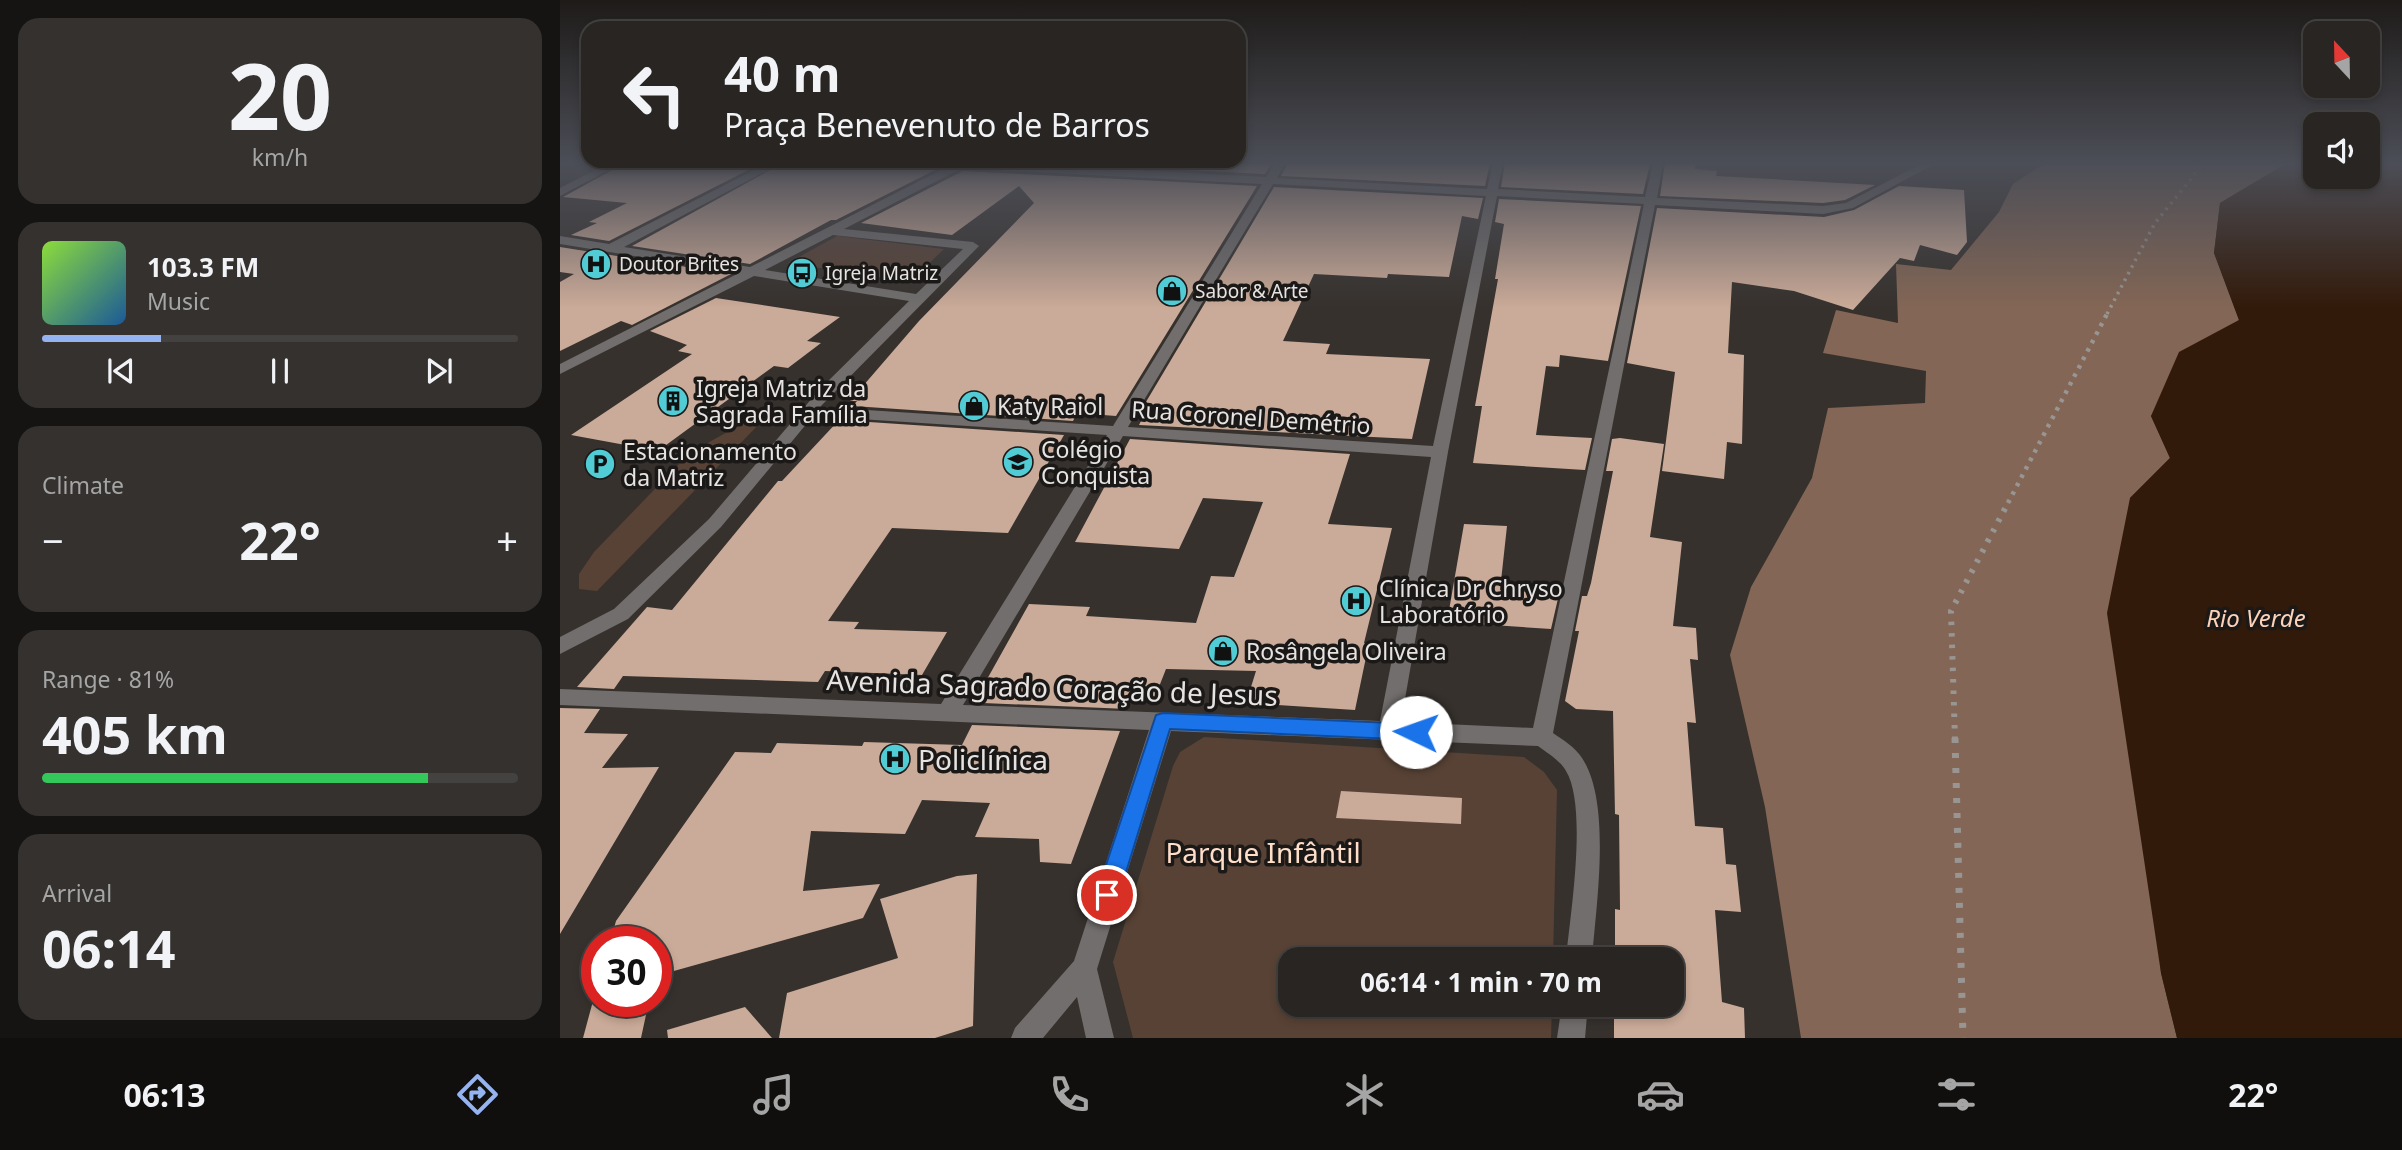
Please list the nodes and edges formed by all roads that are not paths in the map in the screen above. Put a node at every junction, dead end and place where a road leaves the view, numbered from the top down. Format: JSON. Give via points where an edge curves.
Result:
{"nodes":[{"id":1,"x":682,"y":211,"type":"edge"},
{"id":2,"x":868,"y":211,"type":"edge"},
{"id":3,"x":1251,"y":211,"type":"edge"},
{"id":4,"x":1488,"y":211,"type":"edge"},
{"id":5,"x":1650,"y":211,"type":"edge"},
{"id":6,"x":832,"y":230,"type":"junction"},
{"id":7,"x":560,"y":240,"type":"edge"},
{"id":8,"x":610,"y":249,"type":"junction"},
{"id":9,"x":752,"y":272,"type":"junction"},
{"id":10,"x":921,"y":299,"type":"junction"},
{"id":11,"x":560,"y":370,"type":"edge"},
{"id":12,"x":808,"y":411,"type":"junction"},
{"id":13,"x":1117,"y":432,"type":"junction"},
{"id":14,"x":1440,"y":452,"type":"junction"},
{"id":15,"x":560,"y":646,"type":"edge"},
{"id":16,"x":560,"y":697,"type":"edge"},
{"id":17,"x":947,"y":713,"type":"junction"},
{"id":18,"x":1163,"y":721,"type":"junction"},
{"id":19,"x":1389,"y":731,"type":"junction"},
{"id":20,"x":1542,"y":737,"type":"junction"},
{"id":21,"x":1580,"y":947,"type":"edge"},
{"id":22,"x":1084,"y":970,"type":"junction"},
{"id":23,"x":1573,"y":1017,"type":"edge"},
{"id":24,"x":1025,"y":1038,"type":"edge"},
{"id":25,"x":1100,"y":1038,"type":"edge"},
{"id":26,"x":1571,"y":1038,"type":"edge"}],
"edges":[{"from":1,"to":8,"type":"street"},
{"from":2,"to":6,"type":"street"},
{"from":3,"to":13,"type":"street"},
{"from":4,"to":14,"type":"street"},
{"from":5,"to":20,"type":"street"},
{"from":6,"to":9,"type":"street"},
{"from":6,"to":10,"type":"street","via":[[972,246]]},
{"from":7,"to":8,"type":"street"},
{"from":8,"to":9,"type":"street"},
{"from":9,"to":10,"type":"street"},
{"from":9,"to":11,"type":"street"},
{"from":10,"to":12,"type":"street"},
{"from":12,"to":13,"type":"street","name":"Rua Coronel Demétrio"},
{"from":12,"to":15,"type":"street","via":[[715,523],[621,614]]},
{"from":13,"to":14,"type":"street","name":"Rua Coronel Demétrio"},
{"from":13,"to":17,"type":"street"},
{"from":14,"to":19,"type":"street"},
{"from":16,"to":17,"type":"street","name":"Avenida Sagrado Coração de Jesus"},
{"from":17,"to":18,"type":"street","name":"Avenida Sagrado Coração de Jesus"},
{"from":18,"to":19,"type":"street","name":"Avenida Sagrado Coração de Jesus"},
{"from":18,"to":22,"type":"street"},
{"from":19,"to":20,"type":"street","name":"Avenida Sagrado Coração de Jesus"},
{"from":20,"to":21,"type":"street","via":[[1575,764],[1584,787],[1587,831]]},
{"from":22,"to":24,"type":"street"},
{"from":22,"to":25,"type":"street"},
{"from":23,"to":26,"type":"street"}]}
